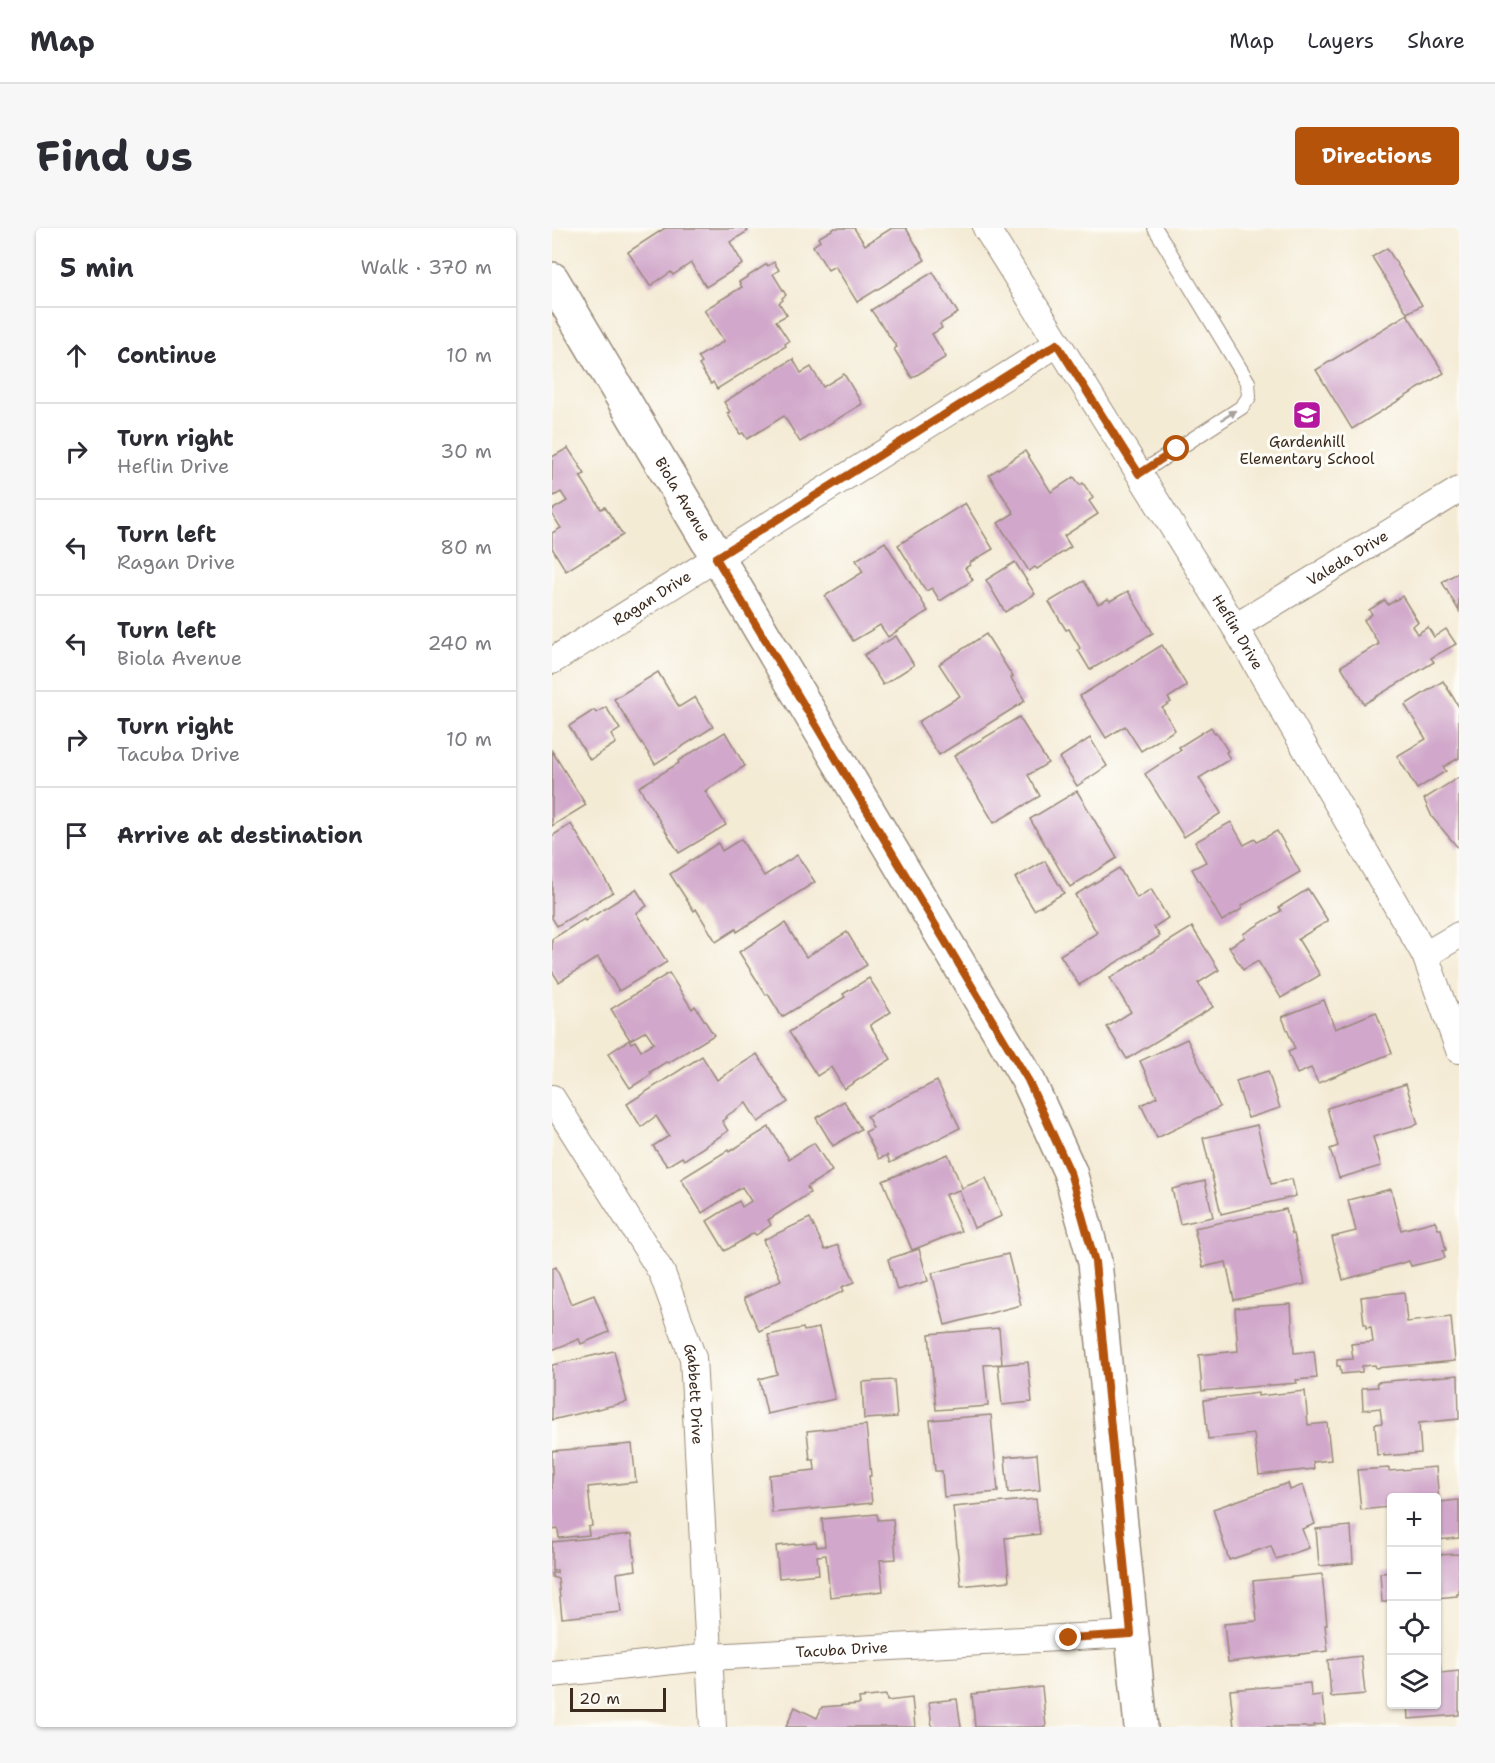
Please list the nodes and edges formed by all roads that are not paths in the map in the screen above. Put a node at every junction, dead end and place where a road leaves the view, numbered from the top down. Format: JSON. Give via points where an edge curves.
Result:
{"nodes":[{"id":1,"x":986,"y":228,"type":"edge"},
{"id":2,"x":1155,"y":228,"type":"edge"},
{"id":3,"x":552,"y":279,"type":"edge"},
{"id":4,"x":1057,"y":344,"type":"junction"},
{"id":5,"x":1139,"y":474,"type":"junction"},
{"id":6,"x":1459,"y":490,"type":"edge"},
{"id":7,"x":716,"y":558,"type":"junction"},
{"id":8,"x":1235,"y":627,"type":"junction"},
{"id":9,"x":552,"y":661,"type":"edge"},
{"id":10,"x":1459,"y":935,"type":"edge"},
{"id":11,"x":1425,"y":955,"type":"junction"},
{"id":12,"x":1459,"y":1050,"type":"edge"},
{"id":13,"x":552,"y":1098,"type":"edge"},
{"id":14,"x":1131,"y":1634,"type":"junction"},
{"id":15,"x":710,"y":1657,"type":"junction"},
{"id":16,"x":552,"y":1674,"type":"edge"},
{"id":17,"x":713,"y":1727,"type":"edge"},
{"id":18,"x":1142,"y":1727,"type":"edge"}],
"edges":[{"from":1,"to":4,"type":"street","name":"Heflin Drive"},
{"from":5,"to":2,"type":"lane","one_way":true,"via":[[1242,407],[1249,397],[1248,382]]},
{"from":3,"to":7,"type":"street","name":"Biola Avenue"},
{"from":4,"to":5,"type":"street","name":"Heflin Drive"},
{"from":4,"to":7,"type":"street","name":"Ragan Drive"},
{"from":5,"to":8,"type":"street","name":"Heflin Drive"},
{"from":6,"to":8,"type":"street","name":"Valeda Drive"},
{"from":7,"to":9,"type":"street","name":"Ragan Drive"},
{"from":7,"to":14,"type":"street","name":"Biola Avenue","via":[[1028,1080],[1070,1172],[1095,1262]]},
{"from":8,"to":11,"type":"street","name":"Heflin Drive"},
{"from":10,"to":11,"type":"street"},
{"from":11,"to":12,"type":"street","name":"Heflin Drive"},
{"from":13,"to":15,"type":"street","name":"Gabbett Drive","via":[[662,1273],[693,1359]]},
{"from":14,"to":15,"type":"street","name":"Tacuba Drive"},
{"from":14,"to":18,"type":"street","name":"Biola Avenue"},
{"from":15,"to":16,"type":"street","name":"Tacuba Drive"},
{"from":15,"to":17,"type":"street","name":"Gabbett Drive"}]}
